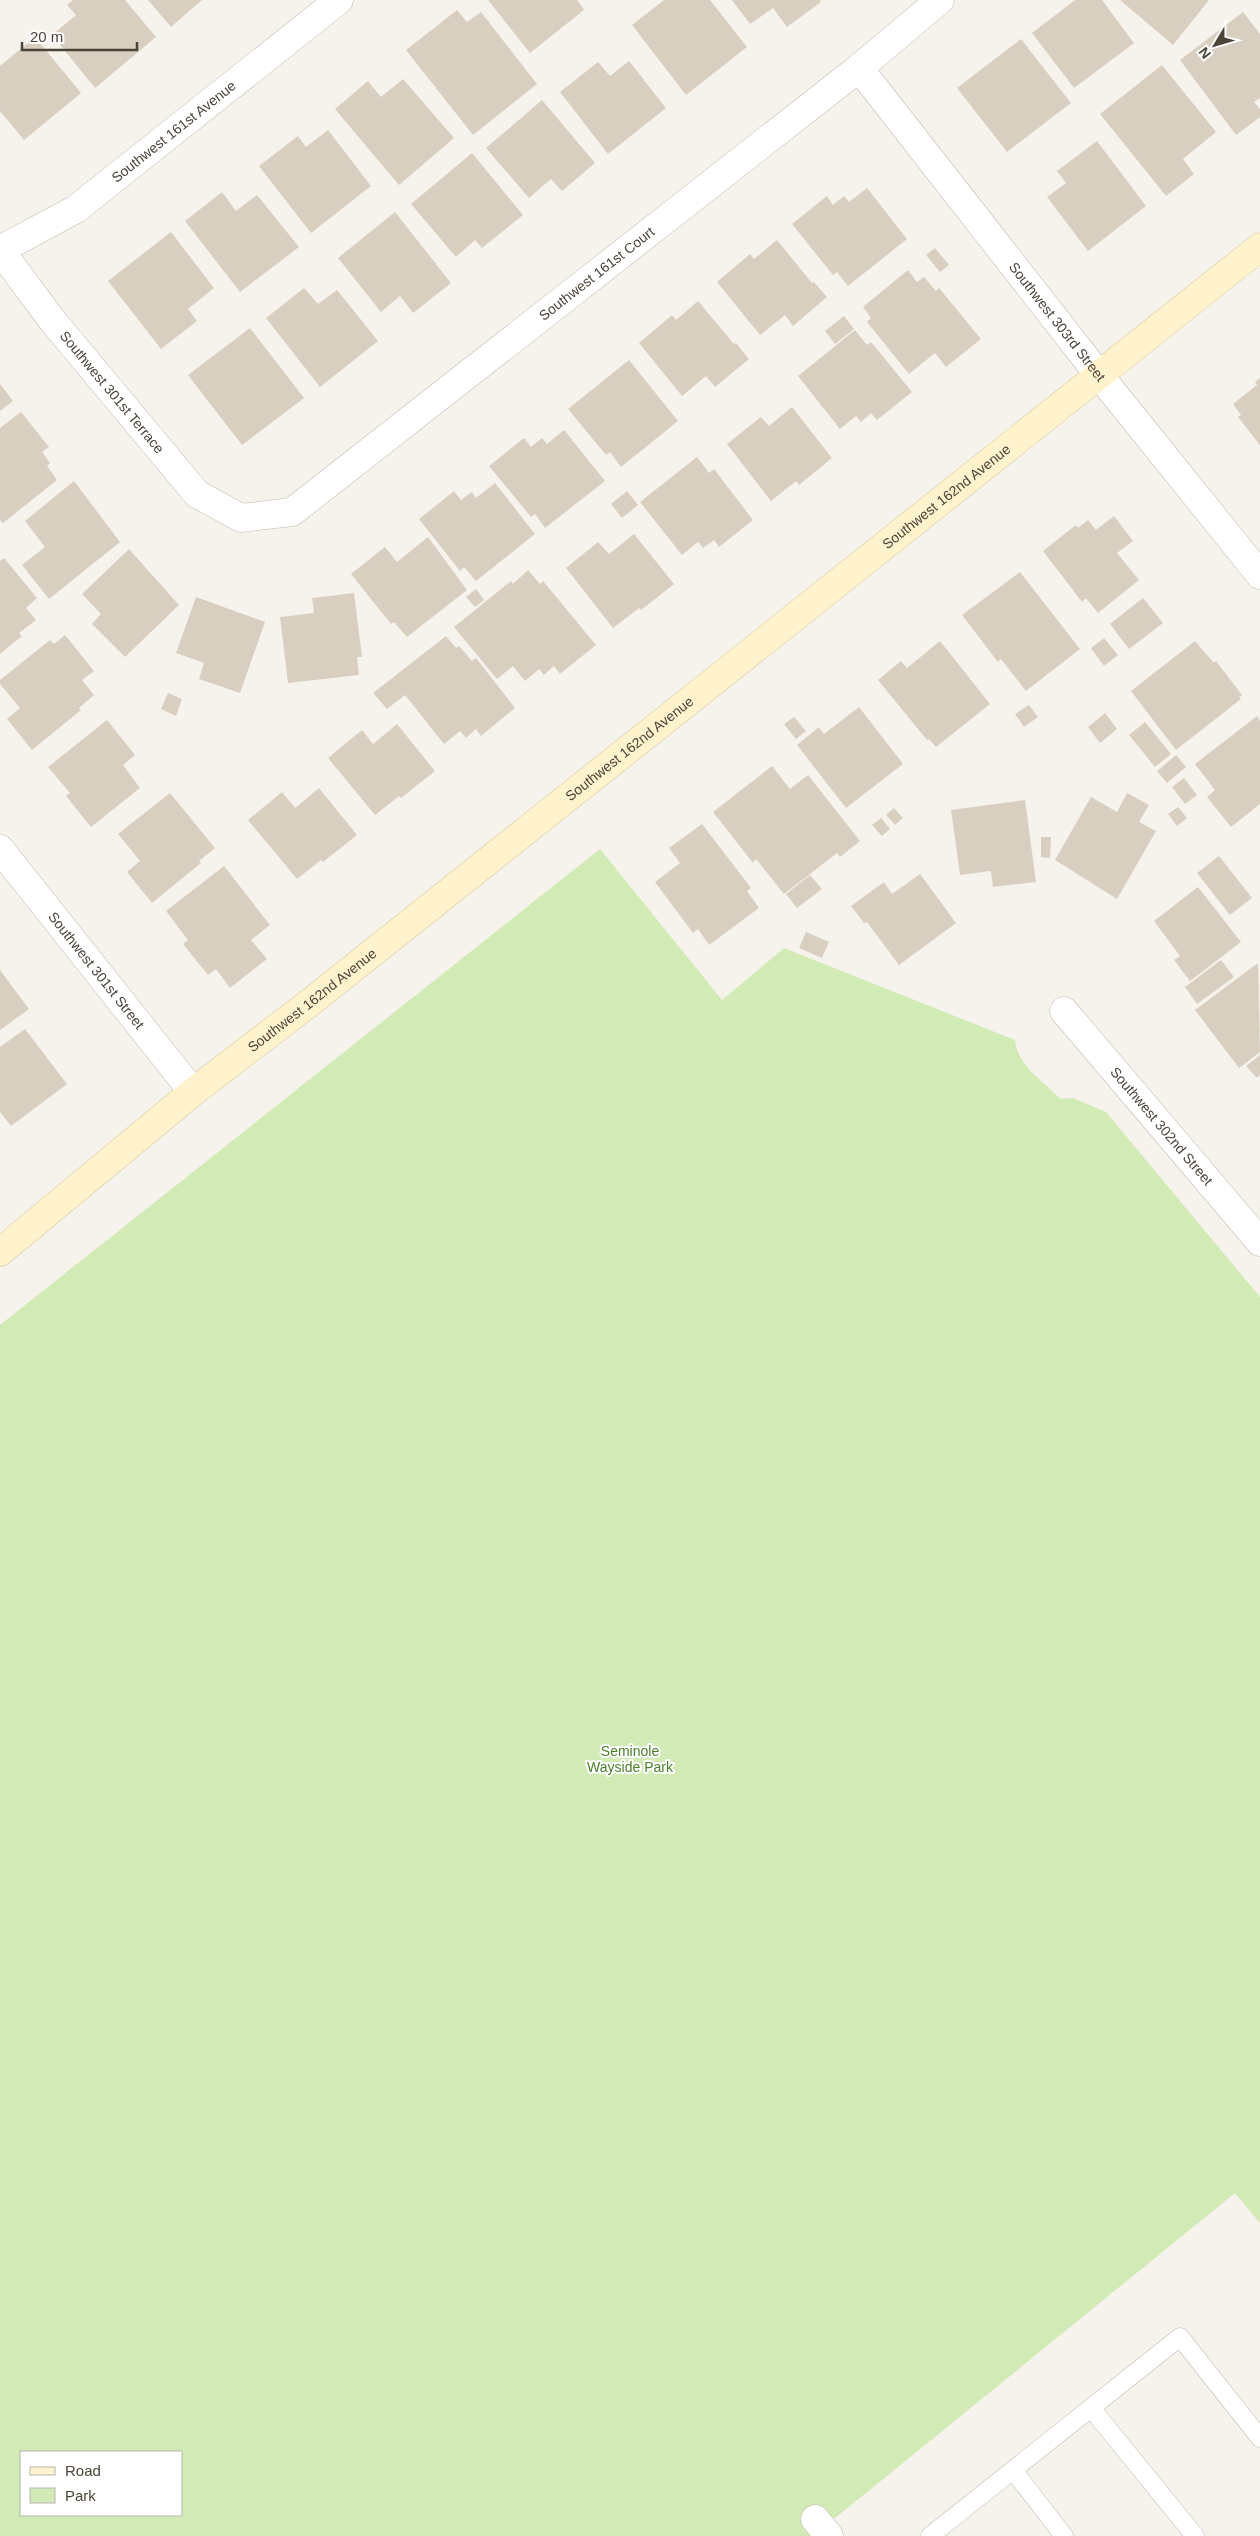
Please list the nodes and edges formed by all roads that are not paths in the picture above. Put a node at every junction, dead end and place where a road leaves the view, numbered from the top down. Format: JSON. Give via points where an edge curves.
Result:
{"nodes":[{"id":1,"x":339,"y":0,"type":"edge"},
{"id":2,"x":940,"y":0,"type":"edge"},
{"id":3,"x":859,"y":68,"type":"junction"},
{"id":4,"x":1260,"y":247,"type":"edge"},
{"id":5,"x":0,"y":250,"type":"edge"},
{"id":6,"x":1099,"y":375,"type":"junction"},
{"id":7,"x":241,"y":518,"type":"joint"},
{"id":8,"x":1260,"y":575,"type":"edge"},
{"id":9,"x":0,"y":849,"type":"edge"},
{"id":10,"x":1064,"y":1011,"type":"dead end"},
{"id":11,"x":193,"y":1092,"type":"junction"},
{"id":12,"x":1260,"y":1242,"type":"edge"},
{"id":13,"x":0,"y":1252,"type":"edge"},
{"id":14,"x":1091,"y":2408,"type":"junction"},
{"id":15,"x":1260,"y":2438,"type":"edge"},
{"id":16,"x":1013,"y":2470,"type":"junction"},
{"id":17,"x":930,"y":2536,"type":"edge"},
{"id":18,"x":1064,"y":2536,"type":"edge"},
{"id":19,"x":1195,"y":2536,"type":"edge"}],
"edges":[{"from":1,"to":5,"type":"street","name":"Southwest 161st Avenue","via":[[76,209]]},
{"from":2,"to":3,"type":"street","name":"Southwest 161st Court"},
{"from":3,"to":6,"type":"street","name":"Southwest 303rd Street"},
{"from":3,"to":7,"type":"street","name":"Southwest 161st Court","via":[[292,512]]},
{"from":4,"to":6,"type":"street","name":"Southwest 162nd Avenue"},
{"from":5,"to":7,"type":"street","name":"Southwest 301st Terrace","via":[[52,320],[197,494]]},
{"from":6,"to":8,"type":"street","name":"Southwest 303rd Street"},
{"from":6,"to":11,"type":"street","name":"Southwest 162nd Avenue"},
{"from":9,"to":11,"type":"street","name":"Southwest 301st Street"},
{"from":10,"to":12,"type":"street","name":"Southwest 302nd Street"},
{"from":11,"to":13,"type":"street","name":"Southwest 162nd Avenue"},
{"from":14,"to":15,"type":"lane","via":[[1180,2337]]},
{"from":14,"to":16,"type":"lane"},
{"from":14,"to":19,"type":"lane"},
{"from":16,"to":17,"type":"lane"},
{"from":16,"to":18,"type":"lane"}]}
